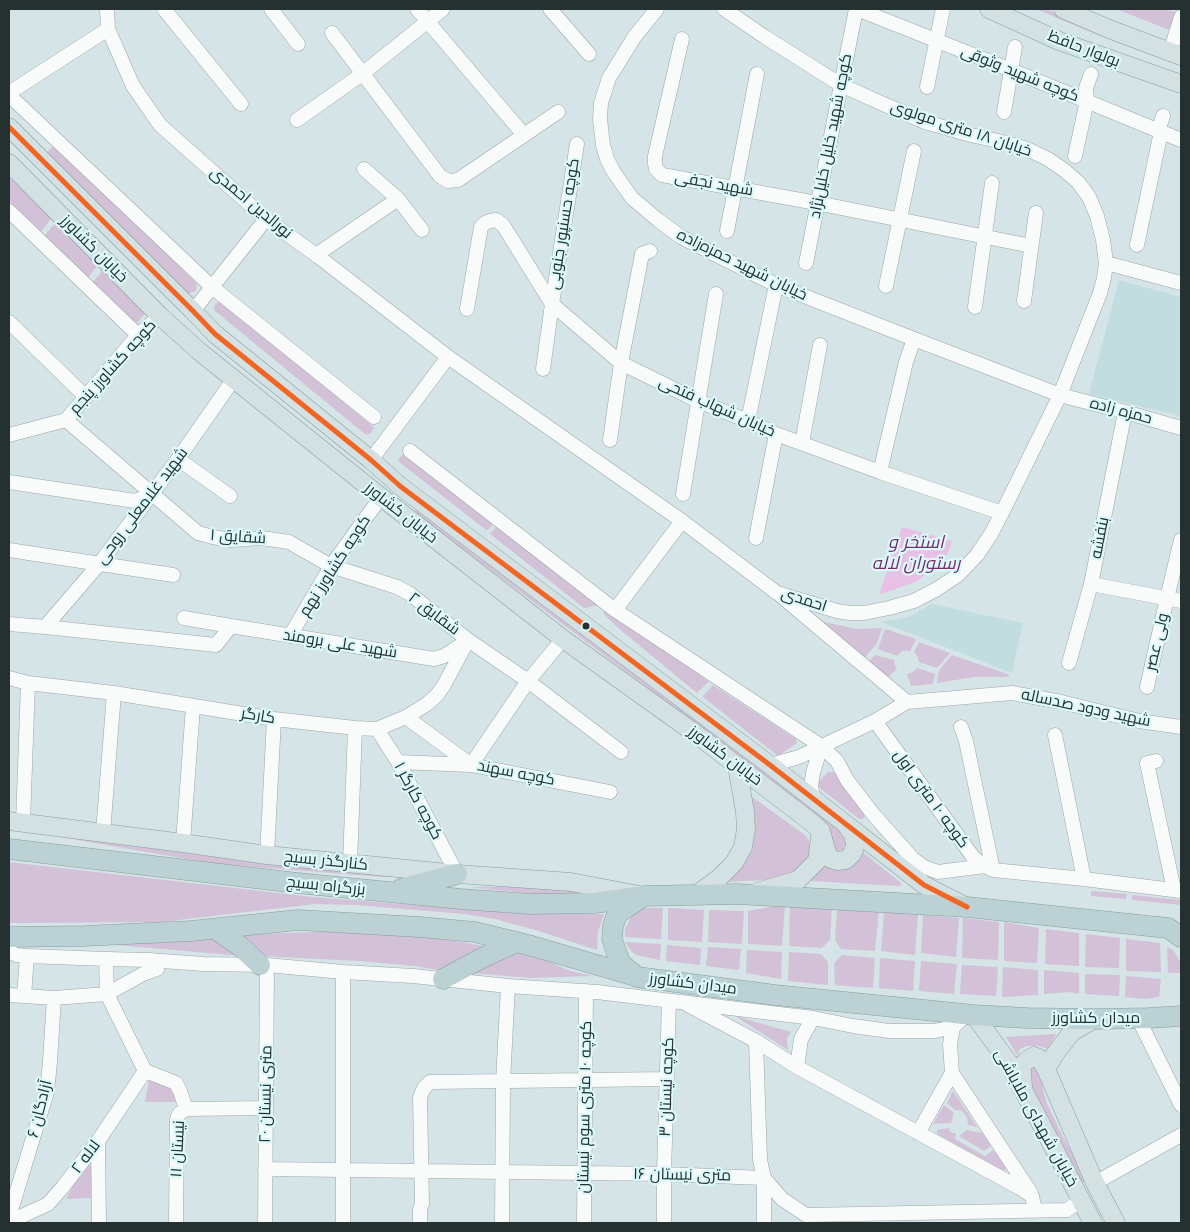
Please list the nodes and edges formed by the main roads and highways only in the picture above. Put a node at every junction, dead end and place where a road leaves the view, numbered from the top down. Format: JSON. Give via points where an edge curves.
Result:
{"nodes":[{"id":1,"x":989,"y":9,"type":"edge"},
{"id":2,"x":1063,"y":9,"type":"edge"},
{"id":3,"x":1176,"y":54,"type":"edge"},
{"id":4,"x":1181,"y":84,"type":"edge"},
{"id":5,"x":9,"y":127,"type":"edge"},
{"id":6,"x":9,"y":163,"type":"edge"},
{"id":7,"x":216,"y":334,"type":"junction"},
{"id":8,"x":200,"y":352,"type":"junction"},
{"id":9,"x":737,"y":766,"type":"junction"},
{"id":10,"x":16,"y":821,"type":"edge"},
{"id":11,"x":843,"y":821,"type":"junction"},
{"id":12,"x":821,"y":831,"type":"junction"},
{"id":13,"x":9,"y":849,"type":"edge"},
{"id":14,"x":457,"y":874,"type":"junction"},
{"id":15,"x":389,"y":892,"type":"junction"},
{"id":16,"x":696,"y":895,"type":"junction"},
{"id":17,"x":745,"y":895,"type":"junction"},
{"id":18,"x":644,"y":896,"type":"junction"},
{"id":19,"x":967,"y":907,"type":"junction"},
{"id":20,"x":215,"y":929,"type":"junction"},
{"id":21,"x":1177,"y":931,"type":"edge"},
{"id":22,"x":9,"y":937,"type":"edge"},
{"id":23,"x":516,"y":942,"type":"junction"},
{"id":24,"x":263,"y":965,"type":"road end"},
{"id":25,"x":637,"y":977,"type":"junction"},
{"id":26,"x":443,"y":979,"type":"road end"},
{"id":27,"x":1178,"y":1014,"type":"edge"},
{"id":28,"x":965,"y":1019,"type":"junction"},
{"id":29,"x":1095,"y":1019,"type":"junction"},
{"id":30,"x":1046,"y":1069,"type":"junction"},
{"id":31,"x":1024,"y":1090,"type":"junction"},
{"id":32,"x":1095,"y":1183,"type":"junction"},
{"id":33,"x":1082,"y":1200,"type":"junction"},
{"id":34,"x":1093,"y":1223,"type":"edge"},
{"id":35,"x":1116,"y":1223,"type":"edge"}],
"edges":[{"from":1,"to":4,"type":"main road","name":"بولوار حافظ","via":[[1059,41]]},
{"from":2,"to":3,"type":"main road","name":"بولوار حافظ"},
{"from":5,"to":7,"type":"main road","name":"خیابان کشاورز"},
{"from":6,"to":8,"type":"main road","name":"خیابان کشاورز","via":[[160,316]]},
{"from":7,"to":8,"type":"main road"},
{"from":7,"to":11,"type":"main road","name":"خیابان کشاورز","via":[[400,486]]},
{"from":8,"to":9,"type":"main road","name":"خیابان کشاورز","via":[[563,639]]},
{"from":9,"to":12,"type":"main road","name":"خیابان کشاورز"},
{"from":9,"to":16,"type":"main road","via":[[746,829],[743,847],[734,863]]},
{"from":10,"to":14,"type":"main road","name":"کنارگذر بسیج","via":[[267,855]]},
{"from":11,"to":12,"type":"main road","via":[[855,842],[852,854],[846,860],[832,859]]},
{"from":11,"to":19,"type":"main road","name":"خیابان کشاورز","via":[[924,885]]},
{"from":12,"to":17,"type":"main road","via":[[817,861],[798,880]]},
{"from":13,"to":15,"type":"highway","name":"بزرگراه بسیج"},
{"from":14,"to":15,"type":"highway"},
{"from":14,"to":18,"type":"main road","name":"کنارگذر بسیج","via":[[571,882]]},
{"from":15,"to":18,"type":"highway","name":"بزرگراه بسیج","via":[[530,904],[595,903]]},
{"from":16,"to":17,"type":"highway"},
{"from":16,"to":18,"type":"highway"},
{"from":17,"to":19,"type":"highway"},
{"from":18,"to":25,"type":"highway","name":"میدان کشاورز","via":[[616,914],[613,926],[616,954]]},
{"from":19,"to":21,"type":"highway"},
{"from":20,"to":22,"type":"highway","name":"بزرگراه بسیج"},
{"from":20,"to":23,"type":"highway","name":"بزرگراه بسیج","via":[[298,920],[475,932]]},
{"from":20,"to":24,"type":"highway"},
{"from":23,"to":25,"type":"highway","name":"بزرگراه بسیج"},
{"from":23,"to":26,"type":"highway"},
{"from":25,"to":28,"type":"highway","name":"میدان کشاورز"},
{"from":27,"to":29,"type":"highway","name":"میدان کشاورز"},
{"from":28,"to":29,"type":"highway","name":"میدان کشاورز"},
{"from":28,"to":31,"type":"main road","name":"خیابان شهدای ملاباشی","via":[[1009,1063]]},
{"from":29,"to":30,"type":"main road","name":"خیابان شهدای ملاباشی","via":[[1072,1032]]},
{"from":30,"to":31,"type":"main road","via":[[1039,1058],[1034,1056],[1026,1061],[1022,1066]]},
{"from":30,"to":32,"type":"main road","name":"خیابان شهدای ملاباشی"},
{"from":31,"to":33,"type":"main road","name":"خیابان شهدای ملاباشی"},
{"from":32,"to":33,"type":"main road","via":[[1090,1194]]},
{"from":32,"to":35,"type":"main road","name":"خیابان شهدای ملاباشی"},
{"from":33,"to":34,"type":"main road","name":"خیابان شهدای ملاباشی"}]}
